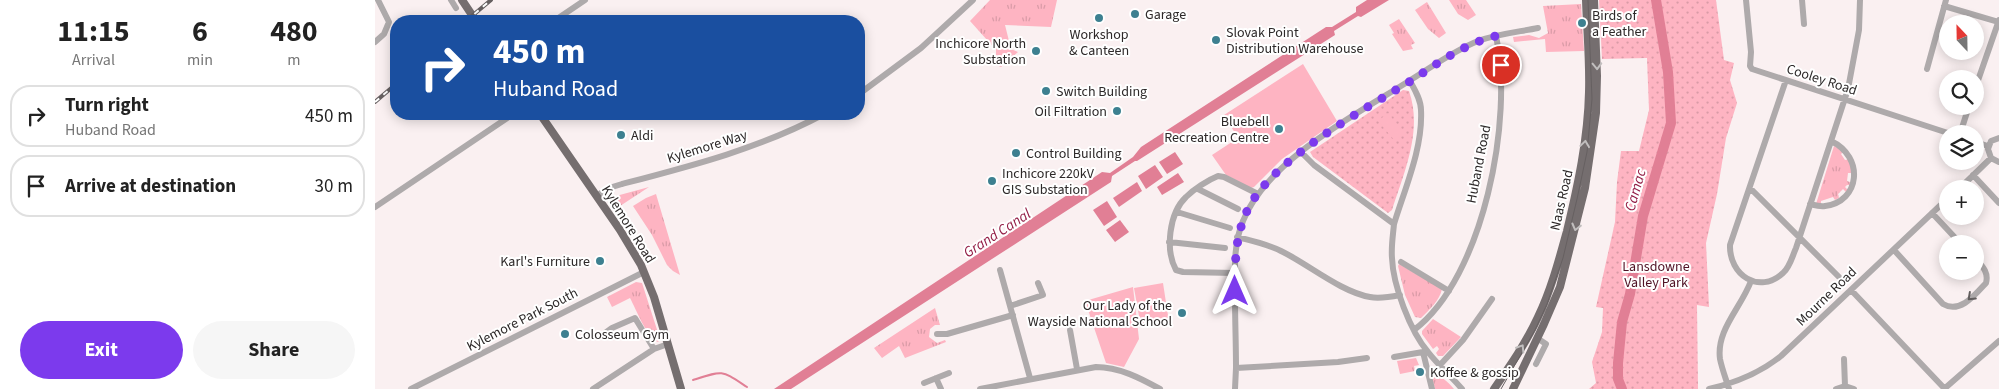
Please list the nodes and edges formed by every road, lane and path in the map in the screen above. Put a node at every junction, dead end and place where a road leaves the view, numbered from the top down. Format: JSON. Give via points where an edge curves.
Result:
{"nodes":[{"id":1,"x":378,"y":0,"type":"edge"},
{"id":2,"x":462,"y":0,"type":"edge"},
{"id":3,"x":585,"y":0,"type":"edge"},
{"id":4,"x":973,"y":0,"type":"edge"},
{"id":5,"x":1586,"y":0,"type":"edge"},
{"id":6,"x":1594,"y":0,"type":"edge"},
{"id":7,"x":1746,"y":0,"type":"edge"},
{"id":8,"x":1802,"y":0,"type":"edge"},
{"id":9,"x":1860,"y":0,"type":"edge"},
{"id":10,"x":1945,"y":3,"type":"edge"},
{"id":11,"x":472,"y":15,"type":"edge"},
{"id":12,"x":563,"y":15,"type":"edge"},
{"id":13,"x":1999,"y":21,"type":"edge"},
{"id":14,"x":1804,"y":24,"type":"dead end"},
{"id":15,"x":1537,"y":28,"type":"dead end"},
{"id":16,"x":1496,"y":36,"type":"junction"},
{"id":17,"x":375,"y":42,"type":"edge"},
{"id":18,"x":1927,"y":69,"type":"dead end"},
{"id":19,"x":1982,"y":70,"type":"edge"},
{"id":20,"x":1786,"y":80,"type":"junction"},
{"id":21,"x":1410,"y":81,"type":"junction"},
{"id":22,"x":865,"y":90,"type":"edge"},
{"id":23,"x":1845,"y":99,"type":"junction"},
{"id":24,"x":504,"y":120,"type":"edge"},
{"id":25,"x":544,"y":120,"type":"edge"},
{"id":26,"x":811,"y":120,"type":"edge"},
{"id":27,"x":1939,"y":130,"type":"edge"},
{"id":28,"x":1999,"y":138,"type":"edge"},
{"id":29,"x":1831,"y":141,"type":"junction"},
{"id":30,"x":1984,"y":145,"type":"edge"},
{"id":31,"x":1988,"y":146,"type":"junction"},
{"id":32,"x":1301,"y":152,"type":"junction"},
{"id":33,"x":1991,"y":158,"type":"junction"},
{"id":34,"x":1999,"y":162,"type":"edge"},
{"id":35,"x":1973,"y":175,"type":"junction"},
{"id":36,"x":1968,"y":180,"type":"edge"},
{"id":37,"x":1198,"y":188,"type":"junction"},
{"id":38,"x":1749,"y":190,"type":"junction"},
{"id":39,"x":1258,"y":194,"type":"junction"},
{"id":40,"x":597,"y":196,"type":"junction"},
{"id":41,"x":1999,"y":203,"type":"edge"},
{"id":42,"x":1810,"y":204,"type":"junction"},
{"id":43,"x":1939,"y":206,"type":"edge"},
{"id":44,"x":375,"y":208,"type":"edge"},
{"id":45,"x":1238,"y":208,"type":"dead end"},
{"id":46,"x":1177,"y":212,"type":"junction"},
{"id":47,"x":1932,"y":213,"type":"junction"},
{"id":48,"x":1394,"y":224,"type":"junction"},
{"id":49,"x":1230,"y":228,"type":"dead end"},
{"id":50,"x":1953,"y":235,"type":"edge"},
{"id":51,"x":1237,"y":237,"type":"junction"},
{"id":52,"x":1799,"y":237,"type":"junction"},
{"id":53,"x":1169,"y":242,"type":"junction"},
{"id":54,"x":1225,"y":248,"type":"dead end"},
{"id":55,"x":1893,"y":250,"type":"junction"},
{"id":56,"x":1401,"y":262,"type":"dead end"},
{"id":57,"x":999,"y":270,"type":"dead end"},
{"id":58,"x":1984,"y":270,"type":"edge"},
{"id":59,"x":645,"y":272,"type":"junction"},
{"id":60,"x":1235,"y":273,"type":"junction"},
{"id":61,"x":1839,"y":277,"type":"dead end"},
{"id":62,"x":1751,"y":281,"type":"junction"},
{"id":63,"x":1038,"y":283,"type":"dead end"},
{"id":64,"x":1449,"y":290,"type":"junction"},
{"id":65,"x":1851,"y":290,"type":"junction"},
{"id":66,"x":1400,"y":295,"type":"junction"},
{"id":67,"x":1492,"y":299,"type":"dead end"},
{"id":68,"x":1010,"y":306,"type":"junction"},
{"id":69,"x":1013,"y":315,"type":"junction"},
{"id":70,"x":1070,"y":330,"type":"dead end"},
{"id":71,"x":1414,"y":330,"type":"junction"},
{"id":72,"x":937,"y":334,"type":"dead end"},
{"id":73,"x":601,"y":336,"type":"dead end"},
{"id":74,"x":1537,"y":338,"type":"junction"},
{"id":75,"x":1999,"y":341,"type":"edge"},
{"id":76,"x":668,"y":344,"type":"junction"},
{"id":77,"x":654,"y":349,"type":"junction"},
{"id":78,"x":1425,"y":352,"type":"junction"},
{"id":79,"x":1394,"y":357,"type":"dead end"},
{"id":80,"x":1367,"y":358,"type":"dead end"},
{"id":81,"x":1844,"y":359,"type":"dead end"},
{"id":82,"x":1536,"y":364,"type":"dead end"},
{"id":83,"x":1440,"y":365,"type":"junction"},
{"id":84,"x":1236,"y":368,"type":"junction"},
{"id":85,"x":1077,"y":369,"type":"junction"},
{"id":86,"x":949,"y":374,"type":"dead end"},
{"id":87,"x":936,"y":378,"type":"junction"},
{"id":88,"x":1030,"y":378,"type":"junction"},
{"id":89,"x":924,"y":383,"type":"dead end"},
{"id":90,"x":680,"y":386,"type":"edge"},
{"id":91,"x":1728,"y":386,"type":"edge"},
{"id":92,"x":1845,"y":386,"type":"junction"},
{"id":93,"x":411,"y":389,"type":"edge"},
{"id":94,"x":593,"y":389,"type":"edge"},
{"id":95,"x":941,"y":389,"type":"edge"},
{"id":96,"x":980,"y":389,"type":"edge"},
{"id":97,"x":1160,"y":389,"type":"edge"},
{"id":98,"x":1235,"y":389,"type":"edge"},
{"id":99,"x":1432,"y":389,"type":"edge"},
{"id":100,"x":1462,"y":389,"type":"edge"},
{"id":101,"x":1494,"y":389,"type":"edge"},
{"id":102,"x":1513,"y":389,"type":"edge"},
{"id":103,"x":1709,"y":389,"type":"edge"},
{"id":104,"x":1836,"y":389,"type":"edge"},
{"id":105,"x":1854,"y":389,"type":"edge"},
{"id":106,"x":1944,"y":389,"type":"edge"}],
"edges":[{"from":1,"to":17,"type":"street","via":[[389,22],[384,34]]},
{"from":2,"to":11,"type":"main road"},
{"from":3,"to":12,"type":"street"},
{"from":4,"to":22,"type":"street","via":[[921,48]]},
{"from":101,"to":5,"type":"main road","name":"Naas Road","one_way":true,"via":[[1544,306],[1571,215],[1588,113]]},
{"from":6,"to":74,"type":"main road","name":"Naas Road","one_way":true,"via":[[1597,92],[1589,167],[1560,287]]},
{"from":7,"to":20,"type":"street","name":"Cooley Road","via":[[1750,66]]},
{"from":8,"to":14,"type":"street"},
{"from":9,"to":23,"type":"street","via":[[1859,30]]},
{"from":10,"to":13,"type":"street"},
{"from":10,"to":18,"type":"street"},
{"from":13,"to":19,"type":"street"},
{"from":15,"to":16,"type":"street"},
{"from":16,"to":21,"type":"street","via":[[1459,50]]},
{"from":16,"to":64,"type":"street","name":"Huband Road","via":[[1502,78],[1498,142],[1478,228]]},
{"from":20,"to":23,"type":"street","name":"Cooley Road"},
{"from":20,"to":38,"type":"street"},
{"from":21,"to":32,"type":"street"},
{"from":21,"to":48,"type":"street","via":[[1421,108],[1420,129]]},
{"from":23,"to":27,"type":"street","name":"Cooley Road"},
{"from":23,"to":29,"type":"street"},
{"from":24,"to":44,"type":"street"},
{"from":25,"to":40,"type":"main road","name":"Kylemore Road"},
{"from":26,"to":40,"type":"street","name":"Kylemore Way","via":[[746,148],[617,185]]},
{"from":28,"to":31,"type":"street"},
{"from":29,"to":42,"type":"street"},
{"from":29,"to":42,"type":"street","via":[[1843,147],[1852,158],[1855,173],[1852,185],[1845,196],[1833,204]]},
{"from":30,"to":31,"type":"street"},
{"from":31,"to":33,"type":"street"},
{"from":32,"to":39,"type":"street"},
{"from":32,"to":48,"type":"street","via":[[1313,165]]},
{"from":33,"to":34,"type":"street"},
{"from":33,"to":35,"type":"street"},
{"from":35,"to":36,"type":"street"},
{"from":35,"to":41,"type":"street"},
{"from":37,"to":39,"type":"street","via":[[1221,176]]},
{"from":37,"to":45,"type":"street"},
{"from":37,"to":46,"type":"street","via":[[1186,196]]},
{"from":38,"to":52,"type":"street"},
{"from":38,"to":62,"type":"street","via":[[1730,251],[1732,264]]},
{"from":39,"to":51,"type":"street","via":[[1243,219]]},
{"from":40,"to":59,"type":"main road","name":"Kylemore Road"},
{"from":42,"to":52,"type":"street"},
{"from":43,"to":47,"type":"street","name":"Mourne Road"},
{"from":46,"to":49,"type":"street"},
{"from":46,"to":53,"type":"street"},
{"from":47,"to":50,"type":"street"},
{"from":47,"to":55,"type":"street","name":"Mourne Road"},
{"from":48,"to":66,"type":"street","via":[[1392,260]]},
{"from":51,"to":60,"type":"street"},
{"from":51,"to":66,"type":"street","via":[[1269,245],[1356,294],[1370,298]]},
{"from":52,"to":61,"type":"street"},
{"from":52,"to":62,"type":"street","via":[[1784,272],[1772,280]]},
{"from":53,"to":54,"type":"street"},
{"from":53,"to":60,"type":"street","via":[[1174,267],[1179,272]]},
{"from":58,"to":55,"type":"street","one_way":true,"via":[[1986,283],[1961,306],[1953,308],[1943,304]]},
{"from":55,"to":65,"type":"street","name":"Mourne Road"},
{"from":56,"to":64,"type":"street"},
{"from":57,"to":68,"type":"street"},
{"from":59,"to":76,"type":"main road","name":"Kylemore Road"},
{"from":59,"to":93,"type":"street","name":"Kylemore Park South"},
{"from":60,"to":84,"type":"street"},
{"from":62,"to":91,"type":"street","via":[[1721,339],[1720,358]]},
{"from":63,"to":68,"type":"street","via":[[1043,295]]},
{"from":64,"to":71,"type":"street","name":"Huband Road","via":[[1435,312]]},
{"from":65,"to":91,"type":"street","name":"Mourne Road","via":[[1769,366]]},
{"from":65,"to":106,"type":"street"},
{"from":66,"to":71,"type":"street"},
{"from":67,"to":83,"type":"street","via":[[1463,340]]},
{"from":68,"to":69,"type":"street"},
{"from":69,"to":72,"type":"street"},
{"from":69,"to":88,"type":"street"},
{"from":70,"to":85,"type":"street"},
{"from":71,"to":78,"type":"street"},
{"from":73,"to":77,"type":"street","via":[[635,318]]},
{"from":74,"to":82,"type":"street","via":[[1546,344]]},
{"from":74,"to":102,"type":"main road","name":"Naas Road"},
{"from":75,"to":106,"type":"street"},
{"from":76,"to":77,"type":"street"},
{"from":76,"to":90,"type":"main road","name":"Kylemore Road"},
{"from":77,"to":94,"type":"street"},
{"from":78,"to":79,"type":"street"},
{"from":78,"to":83,"type":"street"},
{"from":78,"to":99,"type":"street"},
{"from":80,"to":84,"type":"street"},
{"from":81,"to":92,"type":"street"},
{"from":83,"to":100,"type":"street"},
{"from":84,"to":98,"type":"street"},
{"from":85,"to":88,"type":"street"},
{"from":85,"to":97,"type":"street","via":[[1110,368]]},
{"from":86,"to":87,"type":"street"},
{"from":87,"to":89,"type":"street"},
{"from":87,"to":95,"type":"street"},
{"from":88,"to":96,"type":"street"},
{"from":91,"to":103,"type":"street","name":"Mourne Road"},
{"from":92,"to":104,"type":"street"},
{"from":92,"to":105,"type":"street"}]}
